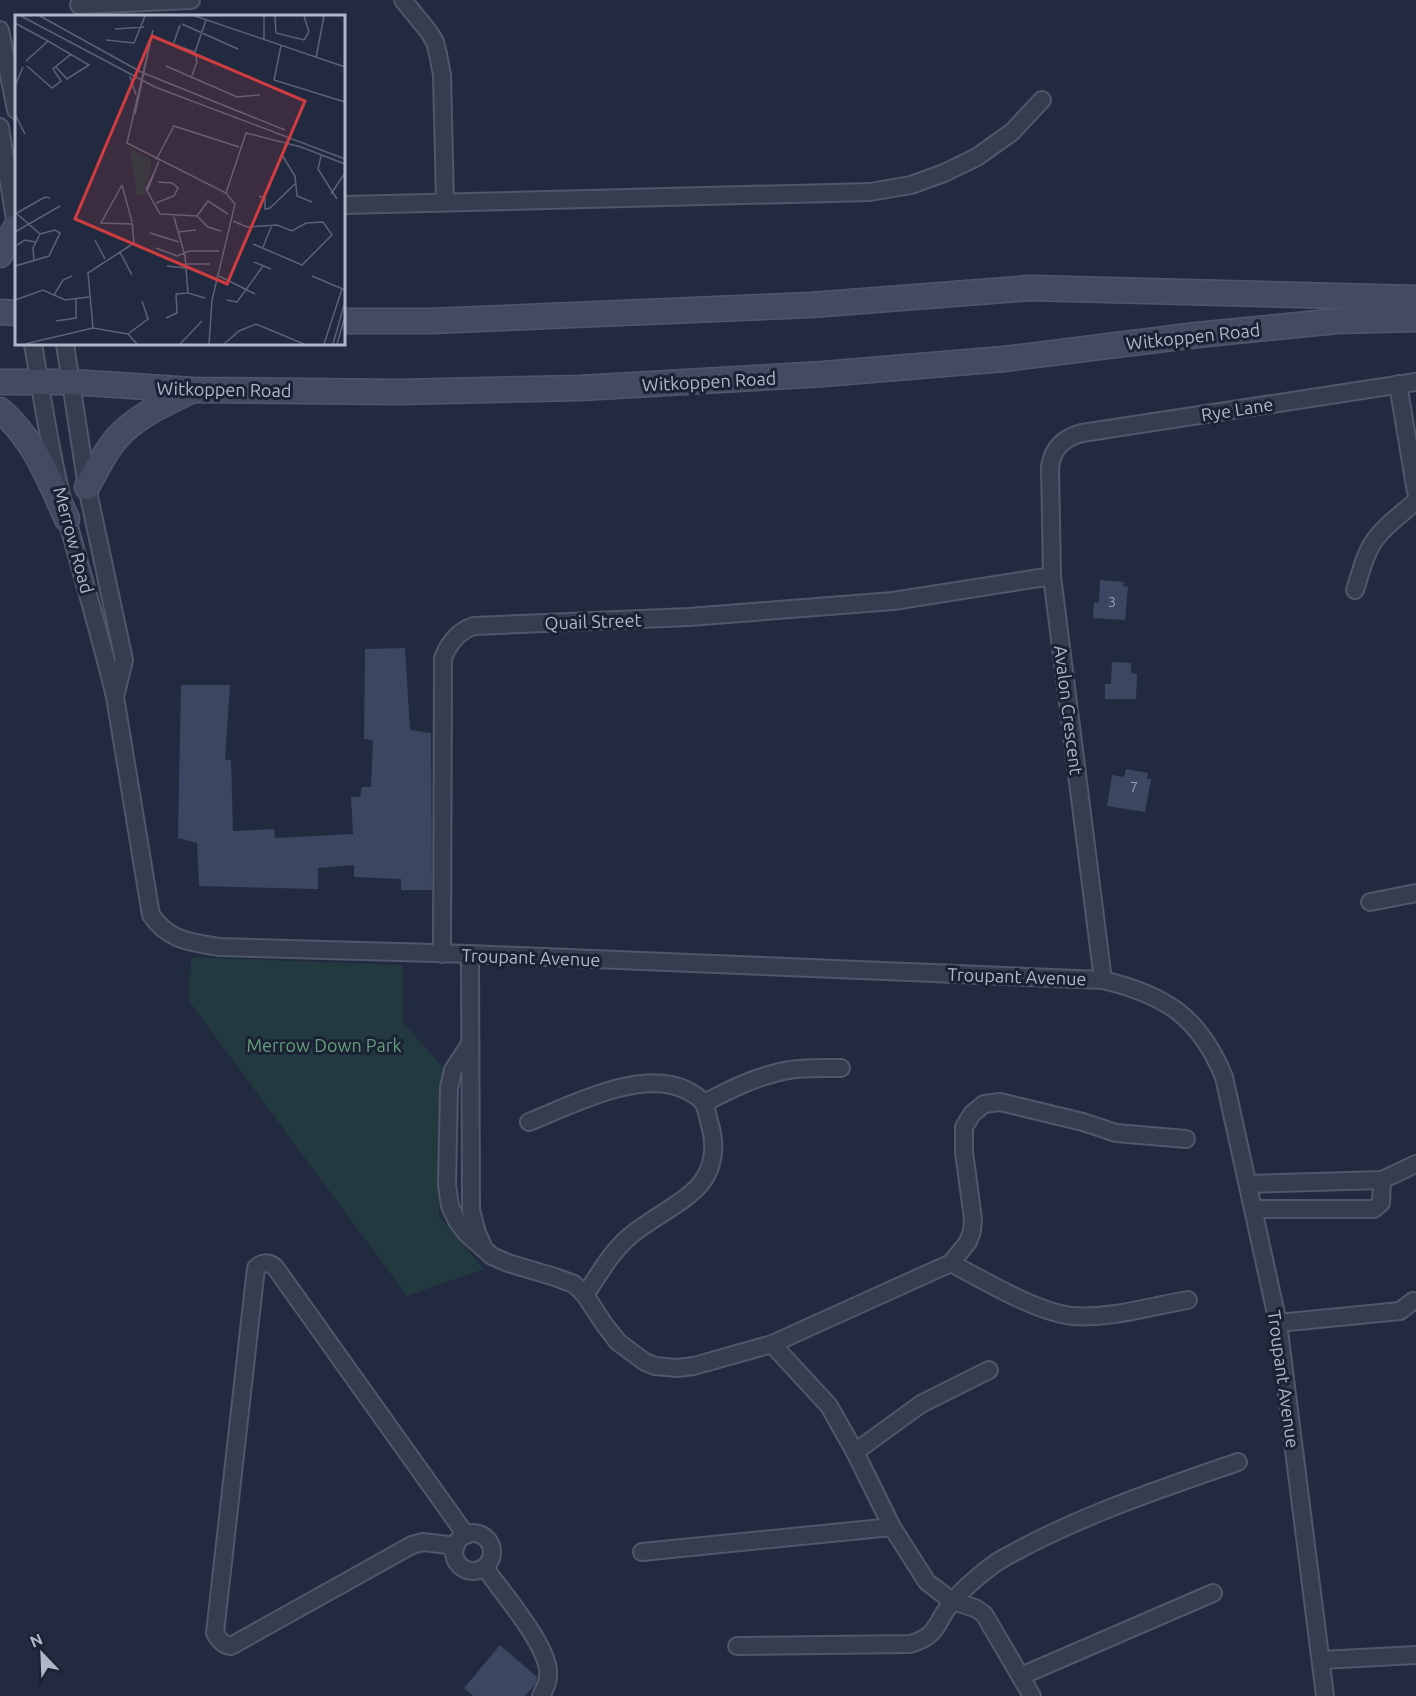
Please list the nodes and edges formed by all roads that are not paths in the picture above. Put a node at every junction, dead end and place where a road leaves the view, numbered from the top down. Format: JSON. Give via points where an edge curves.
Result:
{"nodes":[{"id":1,"x":191,"y":0,"type":"edge"},
{"id":2,"x":403,"y":0,"type":"edge"},
{"id":3,"x":79,"y":5,"type":"dead end"},
{"id":4,"x":0,"y":30,"type":"edge"},
{"id":5,"x":1042,"y":100,"type":"dead end"},
{"id":6,"x":15,"y":105,"type":"edge"},
{"id":7,"x":0,"y":128,"type":"edge"},
{"id":8,"x":444,"y":202,"type":"junction"},
{"id":9,"x":345,"y":205,"type":"edge"},
{"id":10,"x":15,"y":220,"type":"edge"},
{"id":11,"x":15,"y":228,"type":"edge"},
{"id":12,"x":0,"y":255,"type":"edge"},
{"id":13,"x":1416,"y":298,"type":"edge"},
{"id":14,"x":0,"y":312,"type":"edge"},
{"id":15,"x":15,"y":313,"type":"edge"},
{"id":16,"x":1416,"y":319,"type":"edge"},
{"id":17,"x":345,"y":321,"type":"edge"},
{"id":18,"x":33,"y":345,"type":"edge"},
{"id":19,"x":65,"y":345,"type":"edge"},
{"id":20,"x":0,"y":382,"type":"edge"},
{"id":21,"x":39,"y":382,"type":"junction"},
{"id":22,"x":71,"y":382,"type":"junction"},
{"id":23,"x":1416,"y":382,"type":"edge"},
{"id":24,"x":1398,"y":384,"type":"junction"},
{"id":25,"x":193,"y":390,"type":"junction"},
{"id":26,"x":0,"y":410,"type":"edge"},
{"id":27,"x":1060,"y":443,"type":"joint"},
{"id":28,"x":87,"y":487,"type":"junction"},
{"id":29,"x":1416,"y":492,"type":"edge"},
{"id":30,"x":1416,"y":501,"type":"edge"},
{"id":31,"x":67,"y":519,"type":"junction"},
{"id":32,"x":1052,"y":576,"type":"junction"},
{"id":33,"x":1355,"y":590,"type":"dead end"},
{"id":34,"x":115,"y":697,"type":"junction"},
{"id":35,"x":1416,"y":893,"type":"edge"},
{"id":36,"x":1370,"y":902,"type":"dead end"},
{"id":37,"x":151,"y":915,"type":"joint"},
{"id":38,"x":442,"y":954,"type":"junction"},
{"id":39,"x":470,"y":954,"type":"junction"},
{"id":40,"x":1103,"y":980,"type":"junction"},
{"id":41,"x":470,"y":1044,"type":"junction"},
{"id":42,"x":841,"y":1068,"type":"dead end"},
{"id":43,"x":704,"y":1103,"type":"junction"},
{"id":44,"x":529,"y":1122,"type":"dead end"},
{"id":45,"x":1186,"y":1139,"type":"dead end"},
{"id":46,"x":1416,"y":1164,"type":"edge"},
{"id":47,"x":1382,"y":1180,"type":"junction"},
{"id":48,"x":1248,"y":1184,"type":"junction"},
{"id":49,"x":1253,"y":1209,"type":"junction"},
{"id":50,"x":482,"y":1245,"type":"junction"},
{"id":51,"x":951,"y":1263,"type":"junction"},
{"id":52,"x":585,"y":1295,"type":"junction"},
{"id":53,"x":1188,"y":1300,"type":"dead end"},
{"id":54,"x":1413,"y":1301,"type":"dead end"},
{"id":55,"x":1278,"y":1323,"type":"junction"},
{"id":56,"x":772,"y":1344,"type":"junction"},
{"id":57,"x":989,"y":1370,"type":"dead end"},
{"id":58,"x":855,"y":1452,"type":"junction"},
{"id":59,"x":1238,"y":1462,"type":"dead end"},
{"id":60,"x":892,"y":1527,"type":"junction"},
{"id":61,"x":461,"y":1540,"type":"junction"},
{"id":62,"x":642,"y":1552,"type":"dead end"},
{"id":63,"x":484,"y":1568,"type":"junction"},
{"id":64,"x":1213,"y":1593,"type":"dead end"},
{"id":65,"x":952,"y":1601,"type":"junction"},
{"id":66,"x":737,"y":1646,"type":"dead end"},
{"id":67,"x":1416,"y":1654,"type":"edge"},
{"id":68,"x":1321,"y":1660,"type":"junction"},
{"id":69,"x":1021,"y":1676,"type":"junction"},
{"id":70,"x":541,"y":1696,"type":"edge"},
{"id":71,"x":1032,"y":1696,"type":"edge"},
{"id":72,"x":1325,"y":1696,"type":"edge"}],
"edges":[{"from":1,"to":3,"type":"street"},
{"from":2,"to":8,"type":"street","via":[[429,32],[438,54]]},
{"from":4,"to":6,"type":"street"},
{"from":5,"to":8,"type":"street","via":[[1012,132],[977,157],[911,185],[870,192]]},
{"from":7,"to":10,"type":"street"},
{"from":8,"to":9,"type":"street"},
{"from":11,"to":12,"type":"main road"},
{"from":13,"to":17,"type":"main road","name":"Witkoppen Road","via":[[1042,288],[800,306]]},
{"from":14,"to":15,"type":"main road"},
{"from":16,"to":25,"type":"main road","name":"Witkoppen Road","via":[[1337,321],[1004,359],[742,379],[410,392]]},
{"from":18,"to":21,"type":"street","name":"Merrow Road"},
{"from":19,"to":22,"type":"street","name":"Merrow Road"},
{"from":20,"to":21,"type":"main road","name":"Witkoppen Road"},
{"from":21,"to":22,"type":"main road","name":"Witkoppen Road"},
{"from":21,"to":31,"type":"street","name":"Merrow Road"},
{"from":22,"to":25,"type":"main road","name":"Witkoppen Road"},
{"from":22,"to":28,"type":"street","name":"Merrow Road"},
{"from":23,"to":24,"type":"street","name":"Rye Lane"},
{"from":24,"to":27,"type":"street","name":"Rye Lane","via":[[1082,432]]},
{"from":24,"to":29,"type":"street"},
{"from":25,"to":28,"type":"main road","via":[[126,429],[109,448]]},
{"from":26,"to":31,"type":"main road","via":[[28,441]]},
{"from":27,"to":32,"type":"street","name":"Avalon Crescent","via":[[1050,467]]},
{"from":28,"to":34,"type":"street","name":"Merrow Road","via":[[124,660]]},
{"from":30,"to":33,"type":"street","via":[[1376,538]]},
{"from":31,"to":34,"type":"street","name":"Merrow Road"},
{"from":32,"to":38,"type":"street","name":"Quail Street","via":[[894,601],[689,617],[466,628],[450,643],[443,658]]},
{"from":32,"to":40,"type":"street","name":"Avalon Crescent"},
{"from":34,"to":37,"type":"street","name":"Merrow Road"},
{"from":35,"to":36,"type":"street"},
{"from":37,"to":38,"type":"street","name":"Troupant Avenue","via":[[175,938],[219,947]]},
{"from":38,"to":39,"type":"street","name":"Troupant Avenue"},
{"from":39,"to":40,"type":"street","name":"Troupant Avenue"},
{"from":39,"to":41,"type":"street"},
{"from":40,"to":48,"type":"street","name":"Troupant Avenue","via":[[1134,987],[1174,1007],[1207,1044],[1224,1077]]},
{"from":41,"to":50,"type":"street","via":[[471,1209]]},
{"from":41,"to":50,"type":"street","via":[[453,1070],[449,1088],[447,1185],[457,1221]]},
{"from":42,"to":43,"type":"street","via":[[773,1073]]},
{"from":43,"to":44,"type":"street","via":[[682,1088],[646,1083],[624,1086]]},
{"from":43,"to":52,"type":"street","via":[[714,1148],[703,1181],[628,1237]]},
{"from":45,"to":51,"type":"street","via":[[1116,1133],[1000,1102],[984,1104],[964,1127],[974,1220],[968,1242]]},
{"from":46,"to":47,"type":"street"},
{"from":47,"to":48,"type":"street"},
{"from":47,"to":49,"type":"street","via":[[1381,1203],[1374,1209]]},
{"from":48,"to":49,"type":"street","name":"Troupant Avenue"},
{"from":49,"to":55,"type":"street","name":"Troupant Avenue"},
{"from":50,"to":52,"type":"street","via":[[492,1256],[555,1276],[574,1284]]},
{"from":51,"to":53,"type":"street","via":[[1044,1309],[1072,1316],[1103,1315]]},
{"from":51,"to":56,"type":"street"},
{"from":52,"to":56,"type":"street","via":[[618,1342],[655,1366],[694,1366]]},
{"from":54,"to":55,"type":"street","via":[[1400,1311]]},
{"from":55,"to":68,"type":"street","name":"Troupant Avenue"},
{"from":56,"to":58,"type":"street","via":[[825,1399]]},
{"from":57,"to":58,"type":"street","via":[[921,1404]]},
{"from":58,"to":60,"type":"street"},
{"from":59,"to":65,"type":"street","via":[[1080,1521],[1000,1560]]},
{"from":60,"to":62,"type":"street"},
{"from":60,"to":65,"type":"street","via":[[927,1582]]},
{"from":61,"to":61,"type":"street","via":[[412,1545],[231,1646],[218,1639],[215,1633],[259,1265],[275,1267]]},
{"from":61,"to":63,"type":"street","via":[[454,1555],[462,1568]]},
{"from":61,"to":63,"type":"street","via":[[477,1534],[490,1543],[491,1559]]},
{"from":63,"to":70,"type":"street","via":[[542,1649],[548,1672]]},
{"from":64,"to":69,"type":"street"},
{"from":65,"to":66,"type":"street","via":[[935,1631],[910,1644]]},
{"from":65,"to":69,"type":"street","via":[[984,1614]]},
{"from":67,"to":68,"type":"street"},
{"from":68,"to":72,"type":"street","name":"Troupant Avenue"},
{"from":69,"to":71,"type":"street"}]}
